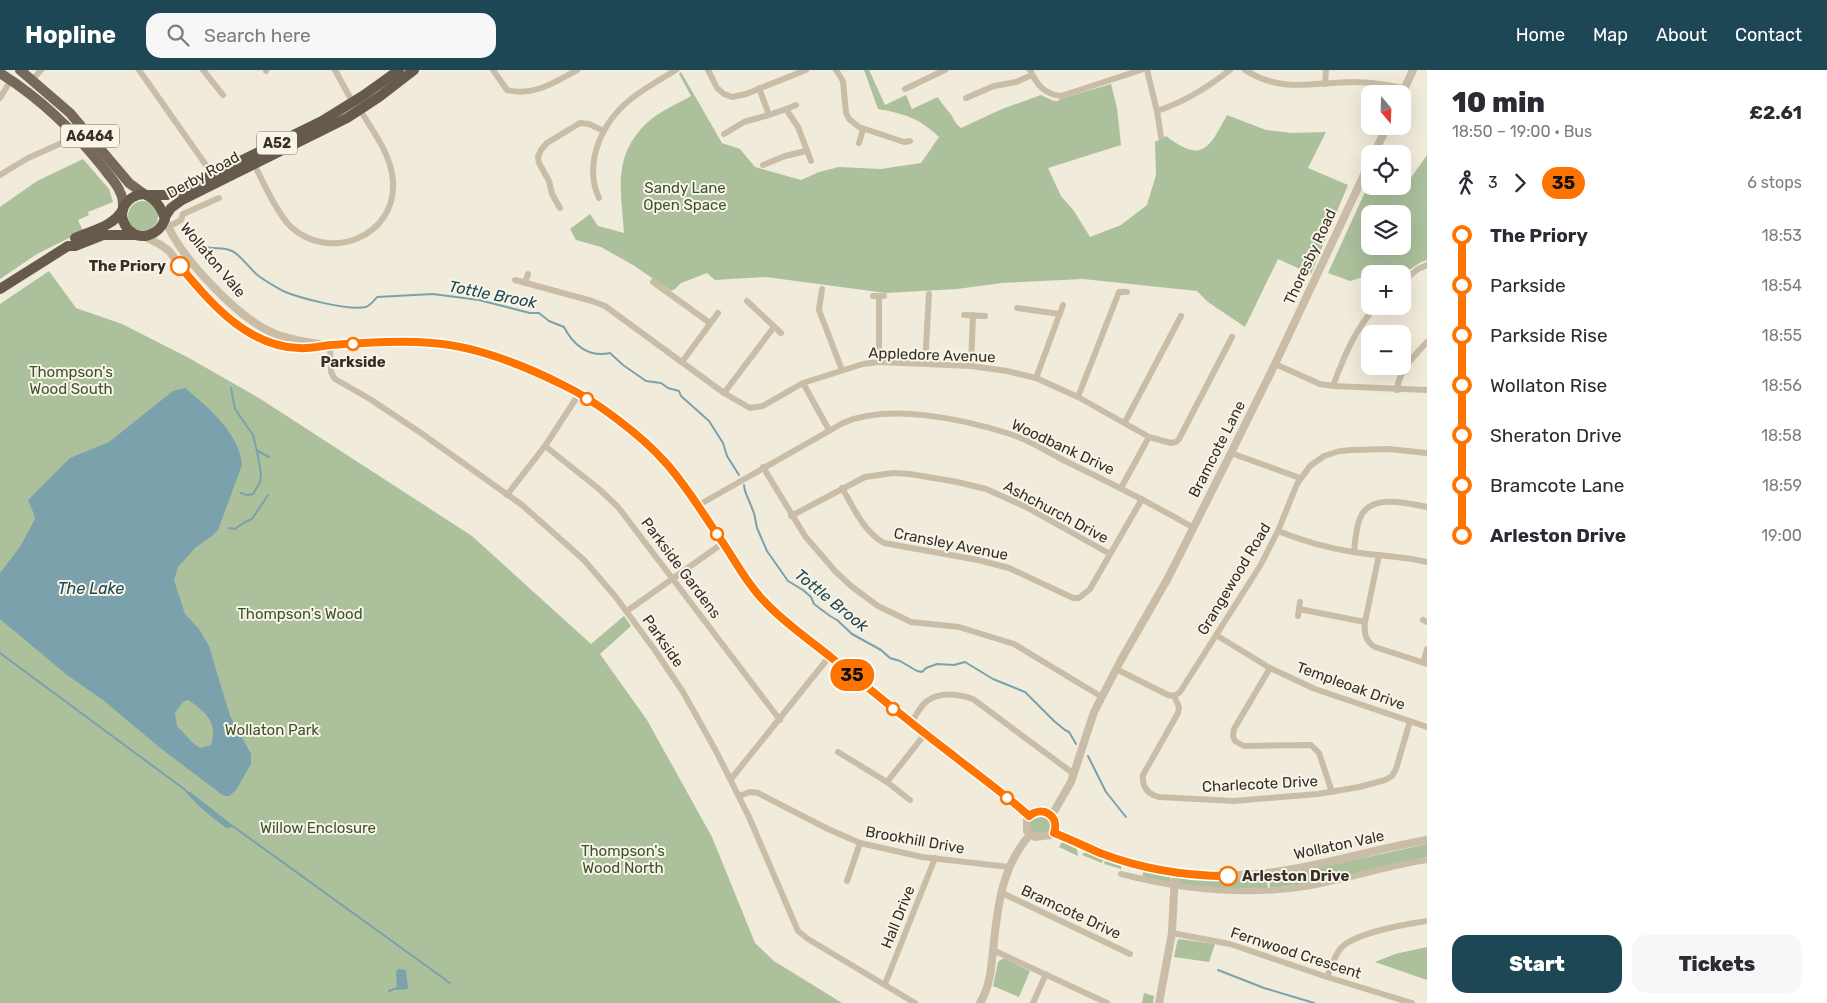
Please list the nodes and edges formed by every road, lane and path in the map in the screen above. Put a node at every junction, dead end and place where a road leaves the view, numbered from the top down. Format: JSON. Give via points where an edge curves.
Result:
{"nodes":[{"id":1,"x":20,"y":70,"type":"edge"},
{"id":2,"x":41,"y":70,"type":"edge"},
{"id":3,"x":139,"y":70,"type":"edge"},
{"id":4,"x":203,"y":70,"type":"edge"},
{"id":5,"x":334,"y":70,"type":"edge"},
{"id":6,"x":399,"y":70,"type":"edge"},
{"id":7,"x":414,"y":70,"type":"edge"},
{"id":8,"x":493,"y":70,"type":"edge"},
{"id":9,"x":577,"y":70,"type":"edge"},
{"id":10,"x":676,"y":70,"type":"edge"},
{"id":11,"x":708,"y":70,"type":"edge"},
{"id":12,"x":806,"y":70,"type":"edge"},
{"id":13,"x":836,"y":70,"type":"edge"},
{"id":14,"x":945,"y":70,"type":"edge"},
{"id":15,"x":1141,"y":70,"type":"edge"},
{"id":16,"x":1147,"y":70,"type":"edge"},
{"id":17,"x":1230,"y":70,"type":"edge"},
{"id":18,"x":1245,"y":70,"type":"edge"},
{"id":19,"x":1326,"y":70,"type":"edge"},
{"id":20,"x":1413,"y":70,"type":"edge"},
{"id":21,"x":1031,"y":72,"type":"edge"},
{"id":22,"x":0,"y":73,"type":"edge"},
{"id":23,"x":11,"y":80,"type":"junction"},
{"id":24,"x":32,"y":80,"type":"junction"},
{"id":25,"x":1325,"y":84,"type":"junction"},
{"id":26,"x":1372,"y":85,"type":"edge"},
{"id":27,"x":1406,"y":85,"type":"edge"},
{"id":28,"x":759,"y":88,"type":"junction"},
{"id":29,"x":905,"y":89,"type":"dead end"},
{"id":30,"x":29,"y":94,"type":"junction"},
{"id":31,"x":222,"y":95,"type":"dead end"},
{"id":32,"x":0,"y":98,"type":"edge"},
{"id":33,"x":966,"y":98,"type":"dead end"},
{"id":34,"x":796,"y":105,"type":"dead end"},
{"id":35,"x":356,"y":106,"type":"junction"},
{"id":36,"x":786,"y":109,"type":"junction"},
{"id":37,"x":1157,"y":111,"type":"junction"},
{"id":38,"x":769,"y":115,"type":"junction"},
{"id":39,"x":863,"y":129,"type":"junction"},
{"id":40,"x":726,"y":130,"type":"dead end"},
{"id":41,"x":604,"y":131,"type":"junction"},
{"id":42,"x":73,"y":134,"type":"junction"},
{"id":43,"x":1161,"y":138,"type":"dead end"},
{"id":44,"x":859,"y":143,"type":"dead end"},
{"id":45,"x":906,"y":143,"type":"dead end"},
{"id":46,"x":806,"y":151,"type":"junction"},
{"id":47,"x":811,"y":161,"type":"dead end"},
{"id":48,"x":254,"y":164,"type":"junction"},
{"id":49,"x":767,"y":165,"type":"dead end"},
{"id":50,"x":0,"y":175,"type":"edge"},
{"id":51,"x":213,"y":175,"type":"junction"},
{"id":52,"x":1361,"y":181,"type":"edge"},
{"id":53,"x":146,"y":195,"type":"junction"},
{"id":54,"x":220,"y":198,"type":"dead end"},
{"id":55,"x":600,"y":198,"type":"dead end"},
{"id":56,"x":123,"y":208,"type":"junction"},
{"id":57,"x":560,"y":208,"type":"dead end"},
{"id":58,"x":166,"y":221,"type":"junction"},
{"id":59,"x":140,"y":235,"type":"junction"},
{"id":60,"x":68,"y":246,"type":"junction"},
{"id":61,"x":191,"y":260,"type":"junction"},
{"id":62,"x":1427,"y":265,"type":"edge"},
{"id":63,"x":182,"y":268,"type":"junction"},
{"id":64,"x":528,"y":274,"type":"dead end"},
{"id":65,"x":1411,"y":275,"type":"edge"},
{"id":66,"x":515,"y":280,"type":"dead end"},
{"id":67,"x":654,"y":282,"type":"dead end"},
{"id":68,"x":525,"y":283,"type":"junction"},
{"id":69,"x":0,"y":289,"type":"edge"},
{"id":70,"x":822,"y":289,"type":"dead end"},
{"id":71,"x":1127,"y":292,"type":"dead end"},
{"id":72,"x":929,"y":294,"type":"dead end"},
{"id":73,"x":879,"y":296,"type":"dead end"},
{"id":74,"x":747,"y":301,"type":"dead end"},
{"id":75,"x":1064,"y":304,"type":"dead end"},
{"id":76,"x":1021,"y":311,"type":"dead end"},
{"id":77,"x":241,"y":313,"type":"junction"},
{"id":78,"x":718,"y":313,"type":"dead end"},
{"id":79,"x":964,"y":314,"type":"dead end"},
{"id":80,"x":1060,"y":314,"type":"junction"},
{"id":81,"x":973,"y":315,"type":"junction"},
{"id":82,"x":1369,"y":315,"type":"edge"},
{"id":83,"x":985,"y":316,"type":"dead end"},
{"id":84,"x":1181,"y":316,"type":"dead end"},
{"id":85,"x":234,"y":322,"type":"junction"},
{"id":86,"x":710,"y":324,"type":"junction"},
{"id":87,"x":774,"y":327,"type":"junction"},
{"id":88,"x":1164,"y":331,"type":"dead end"},
{"id":89,"x":781,"y":333,"type":"dead end"},
{"id":90,"x":1172,"y":335,"type":"junction"},
{"id":91,"x":1232,"y":337,"type":"dead end"},
{"id":92,"x":1427,"y":342,"type":"edge"},
{"id":93,"x":330,"y":345,"type":"junction"},
{"id":94,"x":1212,"y":357,"type":"dead end"},
{"id":95,"x":1219,"y":361,"type":"junction"},
{"id":96,"x":682,"y":362,"type":"junction"},
{"id":97,"x":879,"y":362,"type":"junction"},
{"id":98,"x":925,"y":364,"type":"junction"},
{"id":99,"x":1275,"y":364,"type":"junction"},
{"id":100,"x":971,"y":366,"type":"junction"},
{"id":101,"x":842,"y":370,"type":"junction"},
{"id":102,"x":1036,"y":378,"type":"junction"},
{"id":103,"x":803,"y":383,"type":"junction"},
{"id":104,"x":1333,"y":386,"type":"junction"},
{"id":105,"x":1397,"y":390,"type":"junction"},
{"id":106,"x":1427,"y":390,"type":"edge"},
{"id":107,"x":724,"y":393,"type":"junction"},
{"id":108,"x":579,"y":394,"type":"junction"},
{"id":109,"x":1078,"y":397,"type":"junction"},
{"id":110,"x":1125,"y":422,"type":"junction"},
{"id":111,"x":829,"y":430,"type":"junction"},
{"id":112,"x":1148,"y":436,"type":"junction"},
{"id":113,"x":545,"y":446,"type":"junction"},
{"id":114,"x":1231,"y":453,"type":"junction"},
{"id":115,"x":1427,"y":453,"type":"edge"},
{"id":116,"x":763,"y":467,"type":"junction"},
{"id":117,"x":1300,"y":478,"type":"junction"},
{"id":118,"x":842,"y":488,"type":"junction"},
{"id":119,"x":1122,"y":488,"type":"junction"},
{"id":120,"x":508,"y":495,"type":"junction"},
{"id":121,"x":1142,"y":499,"type":"junction"},
{"id":122,"x":697,"y":506,"type":"junction"},
{"id":123,"x":1427,"y":507,"type":"edge"},
{"id":124,"x":792,"y":516,"type":"junction"},
{"id":125,"x":1194,"y":528,"type":"junction"},
{"id":126,"x":1278,"y":531,"type":"junction"},
{"id":127,"x":723,"y":543,"type":"junction"},
{"id":128,"x":1354,"y":552,"type":"junction"},
{"id":129,"x":1110,"y":554,"type":"junction"},
{"id":130,"x":1379,"y":555,"type":"junction"},
{"id":131,"x":1427,"y":562,"type":"edge"},
{"id":132,"x":674,"y":578,"type":"junction"},
{"id":133,"x":1299,"y":609,"type":"dead end"},
{"id":134,"x":627,"y":611,"type":"junction"},
{"id":135,"x":1365,"y":622,"type":"junction"},
{"id":136,"x":1216,"y":635,"type":"junction"},
{"id":137,"x":1427,"y":649,"type":"edge"},
{"id":138,"x":830,"y":657,"type":"junction"},
{"id":139,"x":1425,"y":663,"type":"edge"},
{"id":140,"x":1270,"y":668,"type":"junction"},
{"id":141,"x":1116,"y":669,"type":"junction"},
{"id":142,"x":1174,"y":696,"type":"junction"},
{"id":143,"x":1102,"y":697,"type":"junction"},
{"id":144,"x":780,"y":720,"type":"junction"},
{"id":145,"x":1410,"y":721,"type":"junction"},
{"id":146,"x":911,"y":723,"type":"junction"},
{"id":147,"x":1427,"y":726,"type":"edge"},
{"id":148,"x":924,"y":734,"type":"junction"},
{"id":149,"x":838,"y":752,"type":"dead end"},
{"id":150,"x":1074,"y":774,"type":"junction"},
{"id":151,"x":731,"y":779,"type":"junction"},
{"id":152,"x":887,"y":782,"type":"junction"},
{"id":153,"x":1332,"y":792,"type":"junction"},
{"id":154,"x":739,"y":796,"type":"junction"},
{"id":155,"x":910,"y":800,"type":"dead end"},
{"id":156,"x":1052,"y":815,"type":"junction"},
{"id":157,"x":1029,"y":816,"type":"junction"},
{"id":158,"x":1054,"y":833,"type":"junction"},
{"id":159,"x":1030,"y":834,"type":"junction"},
{"id":160,"x":1427,"y":840,"type":"edge"},
{"id":161,"x":860,"y":843,"type":"junction"},
{"id":162,"x":935,"y":858,"type":"junction"},
{"id":163,"x":1427,"y":860,"type":"edge"},
{"id":164,"x":1008,"y":868,"type":"junction"},
{"id":165,"x":1175,"y":872,"type":"junction"},
{"id":166,"x":1121,"y":874,"type":"dead end"},
{"id":167,"x":847,"y":881,"type":"dead end"},
{"id":168,"x":1174,"y":886,"type":"junction"},
{"id":169,"x":1002,"y":892,"type":"junction"},
{"id":170,"x":1427,"y":921,"type":"edge"},
{"id":171,"x":1172,"y":933,"type":"junction"},
{"id":172,"x":993,"y":950,"type":"junction"},
{"id":173,"x":1130,"y":954,"type":"dead end"},
{"id":174,"x":1046,"y":974,"type":"junction"},
{"id":175,"x":1327,"y":977,"type":"junction"},
{"id":176,"x":885,"y":984,"type":"junction"},
{"id":177,"x":915,"y":1003,"type":"edge"},
{"id":178,"x":980,"y":1003,"type":"edge"},
{"id":179,"x":1033,"y":1003,"type":"edge"},
{"id":180,"x":1107,"y":1003,"type":"edge"},
{"id":181,"x":1158,"y":1003,"type":"edge"},
{"id":182,"x":1412,"y":1003,"type":"edge"}],
"edges":[{"from":1,"to":24,"type":"main road","number":"A6464"},
{"from":2,"to":24,"type":"street"},
{"from":3,"to":51,"type":"street"},
{"from":4,"to":31,"type":"street"},
{"from":5,"to":35,"type":"street"},
{"from":6,"to":35,"type":"highway","name":"Derby Road","number":"A52"},
{"from":7,"to":35,"type":"highway","name":"Derby Road","number":"A52"},
{"from":8,"to":9,"type":"street","via":[[508,90],[519,92],[543,88]]},
{"from":10,"to":41,"type":"street","via":[[631,99]]},
{"from":11,"to":28,"type":"street","via":[[717,88],[727,96],[740,96]]},
{"from":12,"to":28,"type":"street"},
{"from":13,"to":39,"type":"street","via":[[843,82],[847,116]]},
{"from":14,"to":29,"type":"street"},
{"from":15,"to":21,"type":"street","via":[[1061,96],[1044,90]]},
{"from":16,"to":37,"type":"street"},
{"from":17,"to":37,"type":"street","via":[[1190,98]]},
{"from":18,"to":25,"type":"street","via":[[1260,79],[1281,85]]},
{"from":19,"to":25,"type":"street"},
{"from":20,"to":27,"type":"street"},
{"from":21,"to":33,"type":"street","via":[[1016,82],[994,86]]},
{"from":22,"to":23,"type":"main road","number":"A6464"},
{"from":23,"to":30,"type":"main road","number":"A6464"},
{"from":23,"to":32,"type":"street"},
{"from":24,"to":30,"type":"main road"},
{"from":24,"to":53,"type":"main road","number":"A6464","via":[[70,113],[129,183]]},
{"from":25,"to":26,"type":"street","via":[[1356,82]]},
{"from":28,"to":38,"type":"street"},
{"from":30,"to":42,"type":"main road","number":"A6464"},
{"from":34,"to":36,"type":"street"},
{"from":35,"to":48,"type":"highway","name":"Derby Road","number":"A52","via":[[332,126]]},
{"from":35,"to":48,"type":"street","via":[[384,153],[393,182],[391,201],[385,214],[373,229],[358,239],[345,244],[330,244],[296,231],[283,218]]},
{"from":35,"to":51,"type":"highway","name":"Derby Road","number":"A52"},
{"from":36,"to":38,"type":"street"},
{"from":36,"to":46,"type":"street","via":[[798,127]]},
{"from":37,"to":43,"type":"street"},
{"from":38,"to":40,"type":"street"},
{"from":39,"to":44,"type":"street"},
{"from":39,"to":45,"type":"street"},
{"from":41,"to":55,"type":"street","via":[[593,164],[594,187]]},
{"from":41,"to":57,"type":"street","via":[[582,122],[541,150],[539,163],[548,171],[552,194]]},
{"from":42,"to":50,"type":"street","via":[[64,142]]},
{"from":42,"to":56,"type":"main road","number":"A6464","via":[[118,188]]},
{"from":46,"to":47,"type":"street"},
{"from":46,"to":49,"type":"street"},
{"from":48,"to":58,"type":"highway","name":"Derby Road","number":"A52","via":[[179,202],[169,210]]},
{"from":51,"to":53,"type":"highway","name":"Derby Road","number":"A52","via":[[172,194]]},
{"from":52,"to":99,"type":"street","name":"Thoresby Road"},
{"from":53,"to":56,"type":"highway","number":"A52","via":[[132,198]]},
{"from":53,"to":58,"type":"highway","via":[[158,204]]},
{"from":54,"to":58,"type":"street","name":"Derby Road","via":[[183,214],[181,220]]},
{"from":56,"to":59,"type":"highway","via":[[126,226]]},
{"from":56,"to":60,"type":"highway","number":"A52","via":[[115,220],[72,239]]},
{"from":58,"to":59,"type":"highway","number":"A52","via":[[158,231]]},
{"from":58,"to":61,"type":"street","name":"Wollaton Vale"},
{"from":59,"to":60,"type":"highway","number":"A52","via":[[104,235]]},
{"from":59,"to":63,"type":"street","name":"Wollaton Vale","via":[[161,245]]},
{"from":60,"to":69,"type":"highway","number":"A52"},
{"from":61,"to":63,"type":"street"},
{"from":61,"to":77,"type":"street","name":"Wollaton Vale"},
{"from":62,"to":65,"type":"street"},
{"from":63,"to":85,"type":"street","name":"Wollaton Vale","via":[[202,293]]},
{"from":64,"to":68,"type":"street"},
{"from":66,"to":68,"type":"street","name":"Appledore Avenue"},
{"from":67,"to":86,"type":"street","via":[[675,293]]},
{"from":68,"to":96,"type":"street","name":"Appledore Avenue","via":[[610,309],[641,336]]},
{"from":70,"to":101,"type":"street","via":[[819,310]]},
{"from":71,"to":109,"type":"street","via":[[1119,292]]},
{"from":72,"to":98,"type":"street"},
{"from":73,"to":97,"type":"street"},
{"from":74,"to":87,"type":"street"},
{"from":75,"to":80,"type":"street"},
{"from":76,"to":80,"type":"street"},
{"from":77,"to":85,"type":"street"},
{"from":77,"to":93,"type":"street","name":"Wollaton Vale","via":[[272,333]]},
{"from":78,"to":86,"type":"street"},
{"from":79,"to":81,"type":"street"},
{"from":80,"to":102,"type":"street"},
{"from":81,"to":83,"type":"street"},
{"from":81,"to":100,"type":"street"},
{"from":82,"to":104,"type":"street","via":[[1347,349]]},
{"from":84,"to":90,"type":"street"},
{"from":85,"to":93,"type":"street","name":"Wollaton Vale","via":[[276,345],[302,348]]},
{"from":86,"to":96,"type":"street"},
{"from":87,"to":89,"type":"street"},
{"from":87,"to":107,"type":"street"},
{"from":88,"to":90,"type":"street"},
{"from":90,"to":110,"type":"street"},
{"from":91,"to":95,"type":"street"},
{"from":92,"to":105,"type":"street","via":[[1405,368]]},
{"from":93,"to":108,"type":"street","name":"Wollaton Vale","via":[[431,342],[459,347],[517,365]]},
{"from":93,"to":120,"type":"street","name":"Parkside","via":[[331,372],[335,379],[414,428]]},
{"from":94,"to":95,"type":"street"},
{"from":95,"to":112,"type":"street","name":"Appledore Avenue","via":[[1176,442]]},
{"from":96,"to":107,"type":"street","name":"Appledore Avenue"},
{"from":97,"to":98,"type":"street","name":"Appledore Avenue"},
{"from":97,"to":101,"type":"street","name":"Appledore Avenue"},
{"from":98,"to":100,"type":"street","name":"Appledore Avenue"},
{"from":99,"to":104,"type":"street","via":[[1320,384]]},
{"from":99,"to":114,"type":"street","name":"Bramcote Lane"},
{"from":100,"to":102,"type":"street","name":"Appledore Avenue"},
{"from":101,"to":103,"type":"street","name":"Appledore Avenue"},
{"from":102,"to":109,"type":"street","name":"Appledore Avenue"},
{"from":103,"to":107,"type":"street","name":"Appledore Avenue","via":[[756,408],[744,406]]},
{"from":103,"to":111,"type":"street"},
{"from":104,"to":105,"type":"street"},
{"from":105,"to":106,"type":"street"},
{"from":108,"to":113,"type":"street"},
{"from":108,"to":122,"type":"street","name":"Wollaton Vale","via":[[653,450]]},
{"from":109,"to":110,"type":"street","name":"Appledore Avenue"},
{"from":110,"to":112,"type":"street","name":"Appledore Avenue"},
{"from":111,"to":116,"type":"street","name":"Woodbank Drive"},
{"from":111,"to":119,"type":"street","name":"Woodbank Drive","via":[[854,418],[875,414],[952,419],[1012,435]]},
{"from":112,"to":119,"type":"street"},
{"from":113,"to":120,"type":"street"},
{"from":113,"to":132,"type":"street","name":"Parkside Gardens","via":[[618,507]]},
{"from":114,"to":117,"type":"street"},
{"from":114,"to":125,"type":"street","name":"Bramcote Lane"},
{"from":115,"to":117,"type":"street","name":"Grangewood Road","via":[[1376,448],[1340,451],[1317,461]]},
{"from":116,"to":122,"type":"street","name":"Woodbank Drive"},
{"from":116,"to":124,"type":"street"},
{"from":117,"to":126,"type":"street","name":"Grangewood Road"},
{"from":118,"to":124,"type":"street","name":"Ashchurch Drive"},
{"from":118,"to":129,"type":"street","name":"Ashchurch Drive","via":[[865,477],[894,473],[958,482],[986,490],[1026,508]]},
{"from":118,"to":129,"type":"street","name":"Cransley Avenue","via":[[868,531],[884,543],[1009,568],[1073,598],[1086,594]]},
{"from":119,"to":121,"type":"street","name":"Woodbank Drive"},
{"from":120,"to":134,"type":"street","name":"Parkside","via":[[584,560]]},
{"from":121,"to":125,"type":"street","name":"Woodbank Drive"},
{"from":121,"to":129,"type":"street","name":"Cransley Avenue"},
{"from":122,"to":127,"type":"street","name":"Wollaton Vale"},
{"from":123,"to":128,"type":"street","via":[[1384,502],[1369,506],[1359,520]]},
{"from":124,"to":143,"type":"street","via":[[836,571],[878,606],[911,622],[959,627],[1014,644]]},
{"from":125,"to":141,"type":"street","name":"Bramcote Lane"},
{"from":126,"to":128,"type":"street","via":[[1315,545]]},
{"from":126,"to":136,"type":"street","name":"Grangewood Road"},
{"from":127,"to":132,"type":"street"},
{"from":127,"to":138,"type":"street","name":"Wollaton Vale","via":[[764,601]]},
{"from":128,"to":130,"type":"street"},
{"from":130,"to":131,"type":"street"},
{"from":130,"to":135,"type":"street"},
{"from":132,"to":134,"type":"street"},
{"from":132,"to":144,"type":"street","name":"Parkside Gardens"},
{"from":133,"to":135,"type":"street"},
{"from":134,"to":151,"type":"street","name":"Parkside","via":[[683,692]]},
{"from":135,"to":139,"type":"street","via":[[1365,635],[1370,644]]},
{"from":136,"to":140,"type":"street","name":"Templeoak Drive"},
{"from":136,"to":142,"type":"street","name":"Grangewood Road","via":[[1180,692]]},
{"from":137,"to":139,"type":"street"},
{"from":138,"to":144,"type":"street"},
{"from":138,"to":146,"type":"street","name":"Wollaton Vale"},
{"from":140,"to":145,"type":"street","name":"Templeoak Drive","via":[[1315,689]]},
{"from":140,"to":153,"type":"street","via":[[1233,732],[1235,741],[1244,746],[1311,745],[1319,753]]},
{"from":141,"to":142,"type":"street"},
{"from":141,"to":143,"type":"street","name":"Bramcote Lane"},
{"from":142,"to":153,"type":"street","name":"Charlecote Drive","via":[[1178,713],[1143,775],[1144,786],[1151,794],[1228,801]]},
{"from":143,"to":150,"type":"street","name":"Bramcote Lane","via":[[1089,725]]},
{"from":144,"to":151,"type":"street"},
{"from":145,"to":147,"type":"street","name":"Templeoak Drive"},
{"from":145,"to":153,"type":"street","name":"Charlecote Drive","via":[[1392,776]]},
{"from":146,"to":148,"type":"street","name":"Wollaton Vale"},
{"from":146,"to":150,"type":"street","via":[[927,701],[936,696],[956,695],[973,699]]},
{"from":148,"to":152,"type":"street"},
{"from":148,"to":157,"type":"street","name":"Wollaton Vale"},
{"from":149,"to":152,"type":"street"},
{"from":150,"to":156,"type":"street","name":"Bramcote Lane"},
{"from":151,"to":154,"type":"street","name":"Parkside"},
{"from":152,"to":155,"type":"street"},
{"from":154,"to":161,"type":"street","name":"Brookhill Drive","via":[[758,793]]},
{"from":154,"to":176,"type":"street","name":"Parkside","via":[[798,931]]},
{"from":156,"to":157,"type":"street","via":[[1040,811]]},
{"from":156,"to":158,"type":"street","via":[[1056,824]]},
{"from":157,"to":159,"type":"street","via":[[1026,826]]},
{"from":158,"to":159,"type":"street","name":"Wollaton Vale","via":[[1046,837]]},
{"from":158,"to":165,"type":"street","name":"Wollaton Vale","via":[[1110,856]]},
{"from":159,"to":164,"type":"street"},
{"from":160,"to":165,"type":"street","name":"Wollaton Vale","via":[[1267,873],[1219,876]]},
{"from":161,"to":162,"type":"street","name":"Brookhill Drive"},
{"from":161,"to":167,"type":"street"},
{"from":162,"to":164,"type":"street","name":"Brookhill Drive"},
{"from":162,"to":176,"type":"street","name":"Hall Drive"},
{"from":163,"to":168,"type":"street","via":[[1296,888],[1233,892]]},
{"from":164,"to":169,"type":"street"},
{"from":165,"to":168,"type":"street"},
{"from":166,"to":168,"type":"street"},
{"from":168,"to":171,"type":"street"},
{"from":169,"to":172,"type":"street"},
{"from":169,"to":173,"type":"street","name":"Bramcote Drive"},
{"from":170,"to":175,"type":"street","via":[[1348,942],[1338,952]]},
{"from":171,"to":175,"type":"street","name":"Fernwood Crescent","via":[[1230,944]]},
{"from":171,"to":181,"type":"street"},
{"from":172,"to":174,"type":"street"},
{"from":172,"to":178,"type":"street","via":[[990,982]]},
{"from":174,"to":179,"type":"street"},
{"from":174,"to":180,"type":"street"},
{"from":175,"to":182,"type":"street","name":"Fernwood Crescent"},
{"from":176,"to":177,"type":"street","name":"Parkside"}]}
